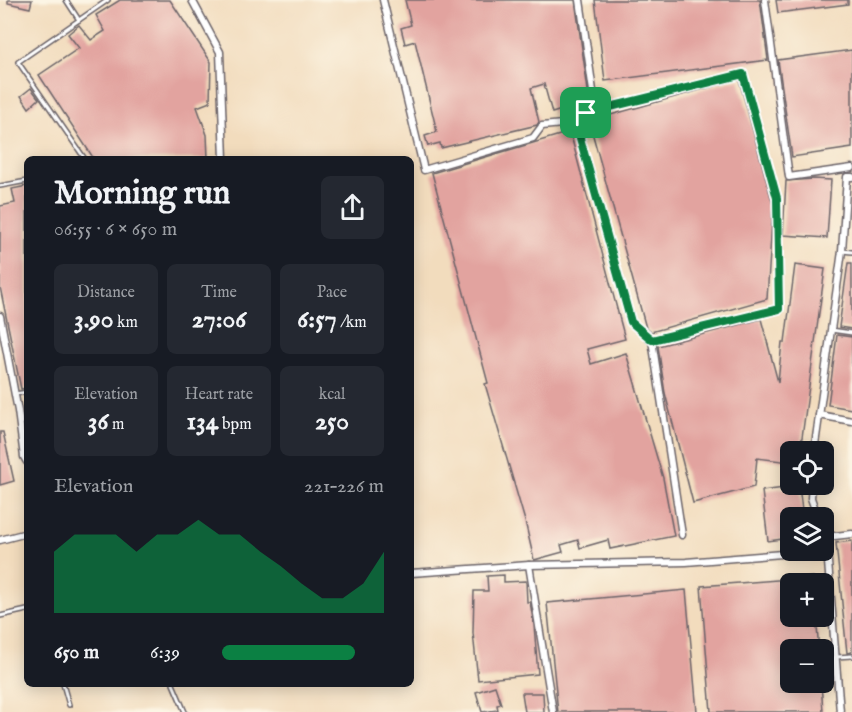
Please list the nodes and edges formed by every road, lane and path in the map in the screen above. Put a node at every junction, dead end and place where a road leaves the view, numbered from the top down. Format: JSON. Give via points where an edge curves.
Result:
{"nodes":[{"id":1,"x":66,"y":0,"type":"edge"},
{"id":2,"x":108,"y":0,"type":"edge"},
{"id":3,"x":192,"y":0,"type":"edge"},
{"id":4,"x":383,"y":0,"type":"edge"},
{"id":5,"x":580,"y":0,"type":"edge"},
{"id":6,"x":765,"y":0,"type":"edge"},
{"id":7,"x":79,"y":20,"type":"junction"},
{"id":8,"x":586,"y":113,"type":"junction"},
{"id":9,"x":584,"y":122,"type":"junction"},
{"id":10,"x":83,"y":156,"type":"edge"},
{"id":11,"x":225,"y":156,"type":"edge"},
{"id":12,"x":852,"y":168,"type":"edge"},
{"id":13,"x":852,"y":177,"type":"edge"},
{"id":14,"x":24,"y":182,"type":"edge"},
{"id":15,"x":0,"y":186,"type":"edge"},
{"id":16,"x":842,"y":251,"type":"junction"},
{"id":17,"x":852,"y":252,"type":"edge"},
{"id":18,"x":0,"y":316,"type":"edge"},
{"id":19,"x":831,"y":330,"type":"junction"},
{"id":20,"x":852,"y":333,"type":"edge"},
{"id":21,"x":652,"y":340,"type":"junction"},
{"id":22,"x":24,"y":392,"type":"edge"},
{"id":23,"x":15,"y":394,"type":"junction"},
{"id":24,"x":819,"y":416,"type":"junction"},
{"id":25,"x":852,"y":421,"type":"edge"},
{"id":26,"x":816,"y":441,"type":"edge"},
{"id":27,"x":24,"y":457,"type":"edge"},
{"id":28,"x":24,"y":533,"type":"edge"},
{"id":29,"x":852,"y":534,"type":"edge"},
{"id":30,"x":682,"y":535,"type":"dead end"},
{"id":31,"x":834,"y":535,"type":"edge"},
{"id":32,"x":0,"y":540,"type":"edge"},
{"id":33,"x":780,"y":554,"type":"edge"},
{"id":34,"x":826,"y":561,"type":"edge"},
{"id":35,"x":529,"y":565,"type":"junction"},
{"id":36,"x":414,"y":573,"type":"edge"},
{"id":37,"x":24,"y":611,"type":"edge"},
{"id":38,"x":0,"y":616,"type":"edge"},
{"id":39,"x":852,"y":656,"type":"edge"},
{"id":40,"x":836,"y":657,"type":"junction"},
{"id":41,"x":64,"y":687,"type":"edge"},
{"id":42,"x":174,"y":687,"type":"edge"},
{"id":43,"x":69,"y":705,"type":"dead end"},
{"id":44,"x":184,"y":712,"type":"edge"},
{"id":45,"x":554,"y":712,"type":"edge"},
{"id":46,"x":840,"y":712,"type":"edge"}],
"edges":[{"from":1,"to":7,"type":"lane"},
{"from":2,"to":7,"type":"lane"},
{"from":3,"to":11,"type":"street","via":[[220,52]]},
{"from":4,"to":9,"type":"street","via":[[424,170],[533,138],[542,126]]},
{"from":5,"to":8,"type":"street","via":[[593,91]]},
{"from":6,"to":12,"type":"street","via":[[789,177]]},
{"from":7,"to":10,"type":"lane","via":[[18,62]]},
{"from":8,"to":9,"type":"street"},
{"from":8,"to":21,"type":"lane","via":[[743,74],[777,198],[779,309]]},
{"from":9,"to":21,"type":"street","via":[[580,138],[631,322]]},
{"from":13,"to":16,"type":"street","via":[[847,177]]},
{"from":14,"to":15,"type":"lane"},
{"from":16,"to":17,"type":"lane"},
{"from":16,"to":19,"type":"street"},
{"from":18,"to":23,"type":"street"},
{"from":19,"to":20,"type":"lane"},
{"from":19,"to":24,"type":"street"},
{"from":21,"to":30,"type":"street"},
{"from":22,"to":23,"type":"lane"},
{"from":23,"to":27,"type":"street"},
{"from":24,"to":25,"type":"street"},
{"from":24,"to":26,"type":"street"},
{"from":28,"to":32,"type":"street"},
{"from":29,"to":31,"type":"street"},
{"from":33,"to":35,"type":"street","via":[[686,562]]},
{"from":34,"to":40,"type":"street"},
{"from":35,"to":36,"type":"street"},
{"from":35,"to":45,"type":"street"},
{"from":37,"to":38,"type":"lane"},
{"from":39,"to":40,"type":"lane"},
{"from":40,"to":46,"type":"street"},
{"from":41,"to":43,"type":"lane"},
{"from":42,"to":44,"type":"lane"}]}
